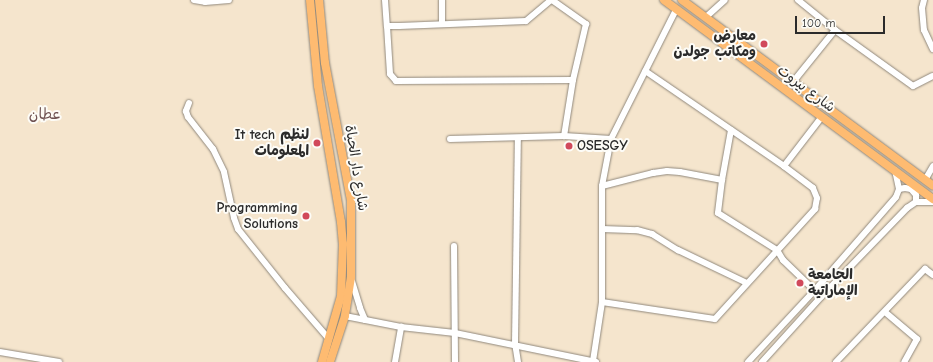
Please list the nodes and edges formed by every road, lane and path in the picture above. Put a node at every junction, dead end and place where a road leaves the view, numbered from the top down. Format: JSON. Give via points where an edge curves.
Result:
{"nodes":[{"id":1,"x":194,"y":0,"type":"edge"},
{"id":2,"x":229,"y":0,"type":"edge"},
{"id":3,"x":310,"y":0,"type":"edge"},
{"id":4,"x":320,"y":0,"type":"edge"},
{"id":5,"x":385,"y":0,"type":"edge"},
{"id":6,"x":442,"y":0,"type":"edge"},
{"id":7,"x":552,"y":0,"type":"edge"},
{"id":8,"x":664,"y":0,"type":"edge"},
{"id":9,"x":682,"y":0,"type":"edge"},
{"id":10,"x":725,"y":0,"type":"edge"},
{"id":11,"x":798,"y":0,"type":"edge"},
{"id":12,"x":924,"y":0,"type":"edge"},
{"id":13,"x":676,"y":10,"type":"junction"},
{"id":14,"x":706,"y":17,"type":"junction"},
{"id":15,"x":442,"y":23,"type":"junction"},
{"id":16,"x":387,"y":26,"type":"junction"},
{"id":17,"x":834,"y":30,"type":"junction"},
{"id":18,"x":742,"y":45,"type":"junction"},
{"id":19,"x":933,"y":49,"type":"edge"},
{"id":20,"x":736,"y":53,"type":"junction"},
{"id":21,"x":645,"y":71,"type":"junction"},
{"id":22,"x":933,"y":76,"type":"edge"},
{"id":23,"x":573,"y":80,"type":"junction"},
{"id":24,"x":793,"y":82,"type":"junction"},
{"id":25,"x":188,"y":103,"type":"dead end"},
{"id":26,"x":821,"y":118,"type":"junction"},
{"id":27,"x":731,"y":130,"type":"junction"},
{"id":28,"x":564,"y":136,"type":"junction"},
{"id":29,"x":518,"y":139,"type":"junction"},
{"id":30,"x":611,"y":139,"type":"junction"},
{"id":31,"x":450,"y":140,"type":"dead end"},
{"id":32,"x":784,"y":166,"type":"junction"},
{"id":33,"x":933,"y":166,"type":"edge"},
{"id":34,"x":895,"y":170,"type":"junction"},
{"id":35,"x":722,"y":180,"type":"junction"},
{"id":36,"x":925,"y":180,"type":"junction"},
{"id":37,"x":602,"y":186,"type":"junction"},
{"id":38,"x":933,"y":186,"type":"edge"},
{"id":39,"x":899,"y":189,"type":"junction"},
{"id":40,"x":933,"y":199,"type":"edge"},
{"id":41,"x":916,"y":202,"type":"junction"},
{"id":42,"x":933,"y":202,"type":"edge"},
{"id":43,"x":602,"y":229,"type":"junction"},
{"id":44,"x":454,"y":246,"type":"dead end"},
{"id":45,"x":777,"y":250,"type":"junction"},
{"id":46,"x":933,"y":275,"type":"edge"},
{"id":47,"x":351,"y":277,"type":"junction"},
{"id":48,"x":747,"y":283,"type":"junction"},
{"id":49,"x":814,"y":290,"type":"junction"},
{"id":50,"x":822,"y":297,"type":"junction"},
{"id":51,"x":602,"y":302,"type":"junction"},
{"id":52,"x":885,"y":312,"type":"junction"},
{"id":53,"x":345,"y":316,"type":"junction"},
{"id":54,"x":365,"y":320,"type":"junction"},
{"id":55,"x":401,"y":327,"type":"junction"},
{"id":56,"x":455,"y":333,"type":"junction"},
{"id":57,"x":329,"y":339,"type":"junction"},
{"id":58,"x":515,"y":344,"type":"junction"},
{"id":59,"x":0,"y":352,"type":"edge"},
{"id":60,"x":59,"y":362,"type":"edge"},
{"id":61,"x":322,"y":362,"type":"edge"},
{"id":62,"x":330,"y":362,"type":"edge"},
{"id":63,"x":395,"y":362,"type":"edge"},
{"id":64,"x":455,"y":362,"type":"edge"},
{"id":65,"x":518,"y":362,"type":"edge"},
{"id":66,"x":595,"y":362,"type":"edge"},
{"id":67,"x":748,"y":362,"type":"edge"},
{"id":68,"x":762,"y":362,"type":"edge"},
{"id":69,"x":836,"y":362,"type":"edge"},
{"id":70,"x":904,"y":362,"type":"edge"}],
"edges":[{"from":1,"to":2,"type":"street"},
{"from":3,"to":57,"type":"main road","name":"شارع دار الحياة","via":[[318,86],[343,244],[341,296]]},
{"from":4,"to":47,"type":"main road","name":"شارع دار الحياة","via":[[325,64],[351,202]]},
{"from":5,"to":16,"type":"street"},
{"from":6,"to":15,"type":"street"},
{"from":7,"to":15,"type":"street","via":[[526,21]]},
{"from":7,"to":23,"type":"street","via":[[586,24]]},
{"from":8,"to":13,"type":"main road","name":"شارع بيروت"},
{"from":9,"to":14,"type":"main road","name":"شارع بيروت"},
{"from":10,"to":14,"type":"street"},
{"from":11,"to":17,"type":"street"},
{"from":12,"to":19,"type":"street","via":[[924,30]]},
{"from":13,"to":20,"type":"main road","name":"شارع بيروت"},
{"from":13,"to":21,"type":"street"},
{"from":14,"to":18,"type":"main road","name":"شارع بيروت"},
{"from":15,"to":16,"type":"street"},
{"from":16,"to":23,"type":"street","via":[[390,74],[396,81]]},
{"from":17,"to":22,"type":"street","via":[[913,86]]},
{"from":17,"to":24,"type":"street"},
{"from":18,"to":20,"type":"main road"},
{"from":18,"to":24,"type":"main road","name":"شارع بيروت"},
{"from":20,"to":26,"type":"main road","name":"شارع بيروت"},
{"from":21,"to":27,"type":"street"},
{"from":21,"to":30,"type":"street"},
{"from":23,"to":28,"type":"street"},
{"from":24,"to":36,"type":"main road","name":"شارع بيروت"},
{"from":25,"to":57,"type":"street","via":[[188,117],[213,149],[224,172],[238,229]]},
{"from":26,"to":32,"type":"street"},
{"from":26,"to":34,"type":"main road","name":"شارع بيروت"},
{"from":27,"to":32,"type":"street"},
{"from":27,"to":35,"type":"street"},
{"from":28,"to":29,"type":"street"},
{"from":28,"to":30,"type":"street"},
{"from":29,"to":31,"type":"street"},
{"from":29,"to":58,"type":"street"},
{"from":30,"to":37,"type":"street"},
{"from":32,"to":45,"type":"street","via":[[813,188],[816,198],[815,209]]},
{"from":33,"to":36,"type":"street"},
{"from":34,"to":39,"type":"street"},
{"from":34,"to":40,"type":"main road","name":"شارع بيروت"},
{"from":35,"to":37,"type":"street","via":[[667,171]]},
{"from":35,"to":45,"type":"street","via":[[718,212]]},
{"from":36,"to":38,"type":"main road","name":"شارع بيروت"},
{"from":37,"to":43,"type":"street"},
{"from":39,"to":41,"type":"street","via":[[911,189],[916,195]]},
{"from":39,"to":49,"type":"street","via":[[882,215]]},
{"from":41,"to":42,"type":"street"},
{"from":41,"to":50,"type":"street","via":[[907,208]]},
{"from":43,"to":48,"type":"street","via":[[637,230],[652,234],[678,250]]},
{"from":43,"to":51,"type":"street"},
{"from":44,"to":56,"type":"street"},
{"from":45,"to":48,"type":"street"},
{"from":45,"to":49,"type":"street","via":[[783,260]]},
{"from":46,"to":52,"type":"street","via":[[926,270]]},
{"from":47,"to":53,"type":"main road","name":"شارع دار الحياة"},
{"from":47,"to":54,"type":"street"},
{"from":48,"to":51,"type":"street","via":[[715,319]]},
{"from":49,"to":50,"type":"street"},
{"from":49,"to":67,"type":"street"},
{"from":50,"to":68,"type":"street"},
{"from":51,"to":66,"type":"street"},
{"from":52,"to":69,"type":"street"},
{"from":52,"to":70,"type":"street","via":[[917,339]]},
{"from":53,"to":54,"type":"street"},
{"from":53,"to":62,"type":"main road","name":"شارع دار الحياة"},
{"from":54,"to":55,"type":"street"},
{"from":55,"to":56,"type":"street"},
{"from":55,"to":63,"type":"street"},
{"from":56,"to":58,"type":"street"},
{"from":56,"to":64,"type":"street"},
{"from":57,"to":61,"type":"main road","name":"شارع دار الحياة"},
{"from":58,"to":65,"type":"street"},
{"from":58,"to":66,"type":"street"},
{"from":59,"to":60,"type":"street"}]}
